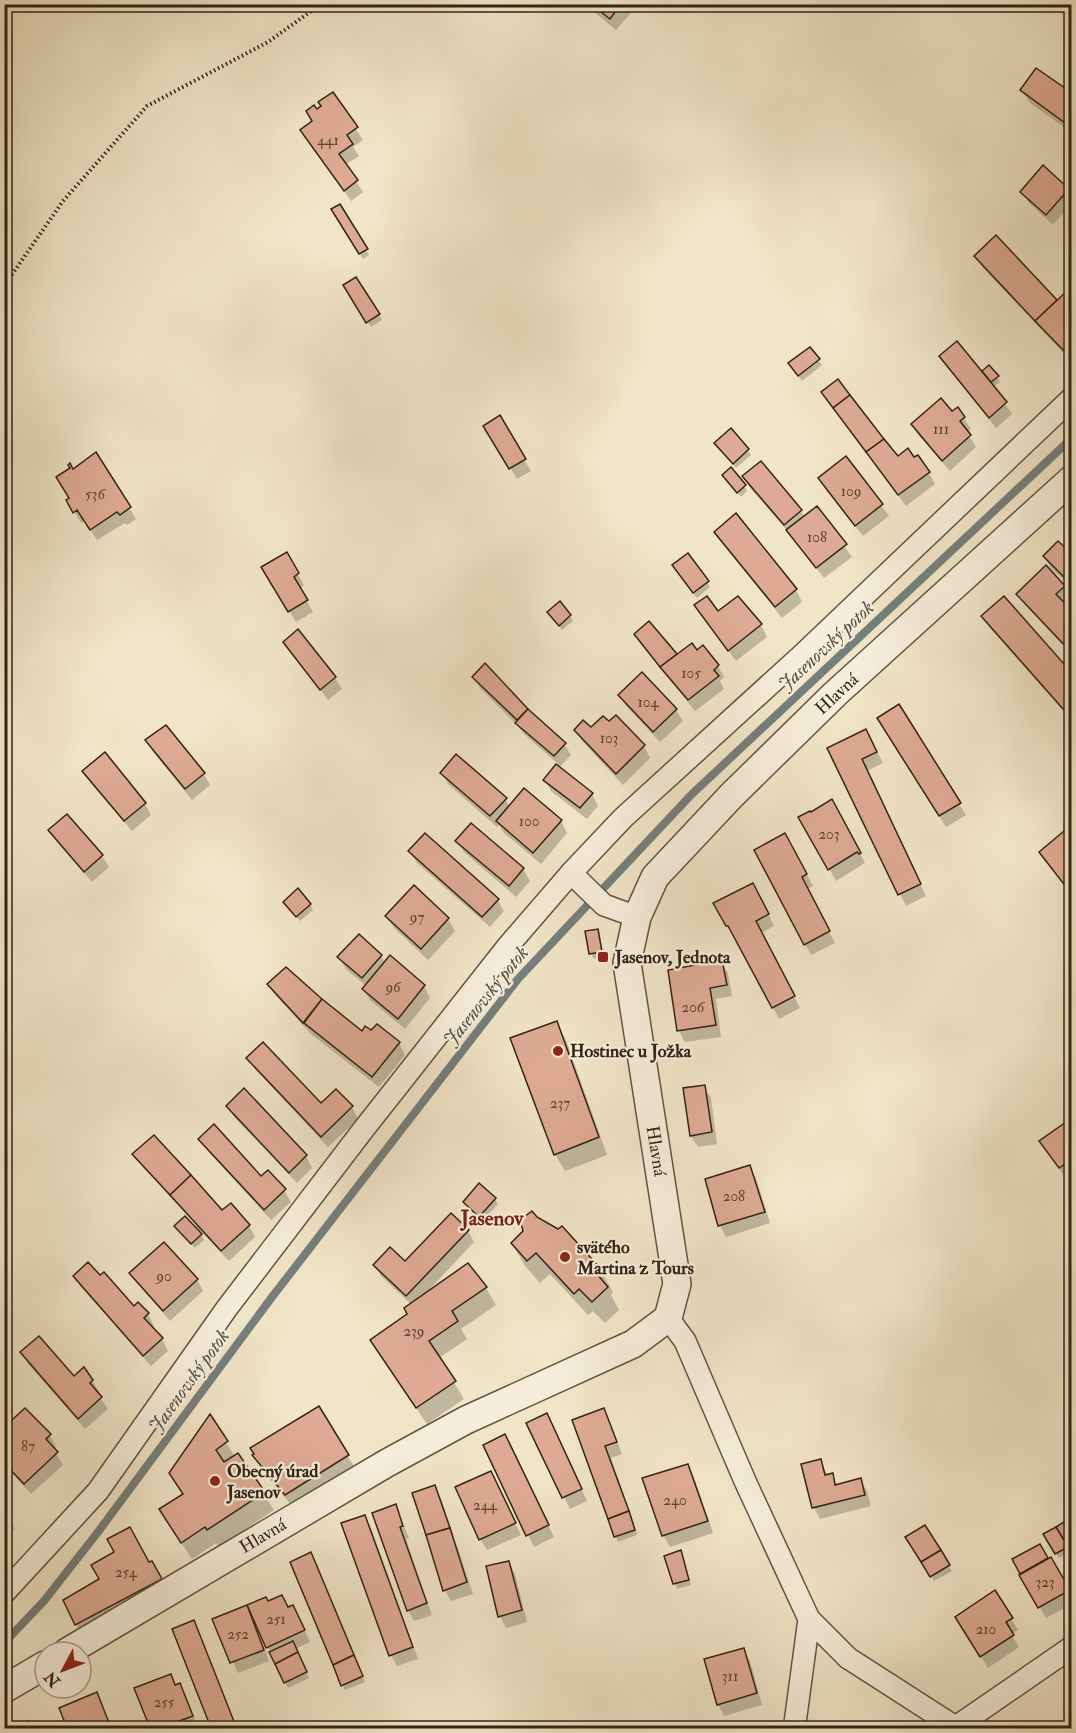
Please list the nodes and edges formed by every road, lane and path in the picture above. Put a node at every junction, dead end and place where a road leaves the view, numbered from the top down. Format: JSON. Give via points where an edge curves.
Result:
{"nodes":[{"id":1,"x":321,"y":4,"type":"edge"},
{"id":2,"x":4,"y":286,"type":"edge"},
{"id":3,"x":1071,"y":398,"type":"edge"},
{"id":4,"x":1071,"y":479,"type":"edge"},
{"id":5,"x":577,"y":878,"type":"junction"},
{"id":6,"x":637,"y":917,"type":"junction"},
{"id":7,"x":668,"y":1318,"type":"junction"},
{"id":8,"x":4,"y":1593,"type":"edge"},
{"id":9,"x":809,"y":1619,"type":"junction"},
{"id":10,"x":87,"y":1640,"type":"edge"},
{"id":11,"x":1071,"y":1647,"type":"edge"},
{"id":12,"x":33,"y":1672,"type":"edge"},
{"id":13,"x":4,"y":1689,"type":"edge"},
{"id":14,"x":796,"y":1728,"type":"edge"},
{"id":15,"x":956,"y":1728,"type":"edge"}],
"edges":[{"from":1,"to":2,"type":"path","via":[[268,42],[147,106],[63,201]]},
{"from":3,"to":5,"type":"street","via":[[802,655],[623,818]]},
{"from":4,"to":6,"type":"street","name":"Hlavná","via":[[835,694],[730,796],[655,877]]},
{"from":5,"to":6,"type":"street","via":[[604,905]]},
{"from":5,"to":8,"type":"street","via":[[508,946],[227,1308],[98,1491]]},
{"from":6,"to":7,"type":"street","name":"Hlavná","via":[[627,963],[677,1284]]},
{"from":7,"to":9,"type":"street","via":[[685,1341]]},
{"from":7,"to":10,"type":"street","name":"Hlavná","via":[[633,1344],[466,1420],[387,1463]]},
{"from":9,"to":14,"type":"street"},
{"from":9,"to":15,"type":"street","via":[[848,1658]]},
{"from":11,"to":15,"type":"street"},
{"from":12,"to":13,"type":"street"}]}
